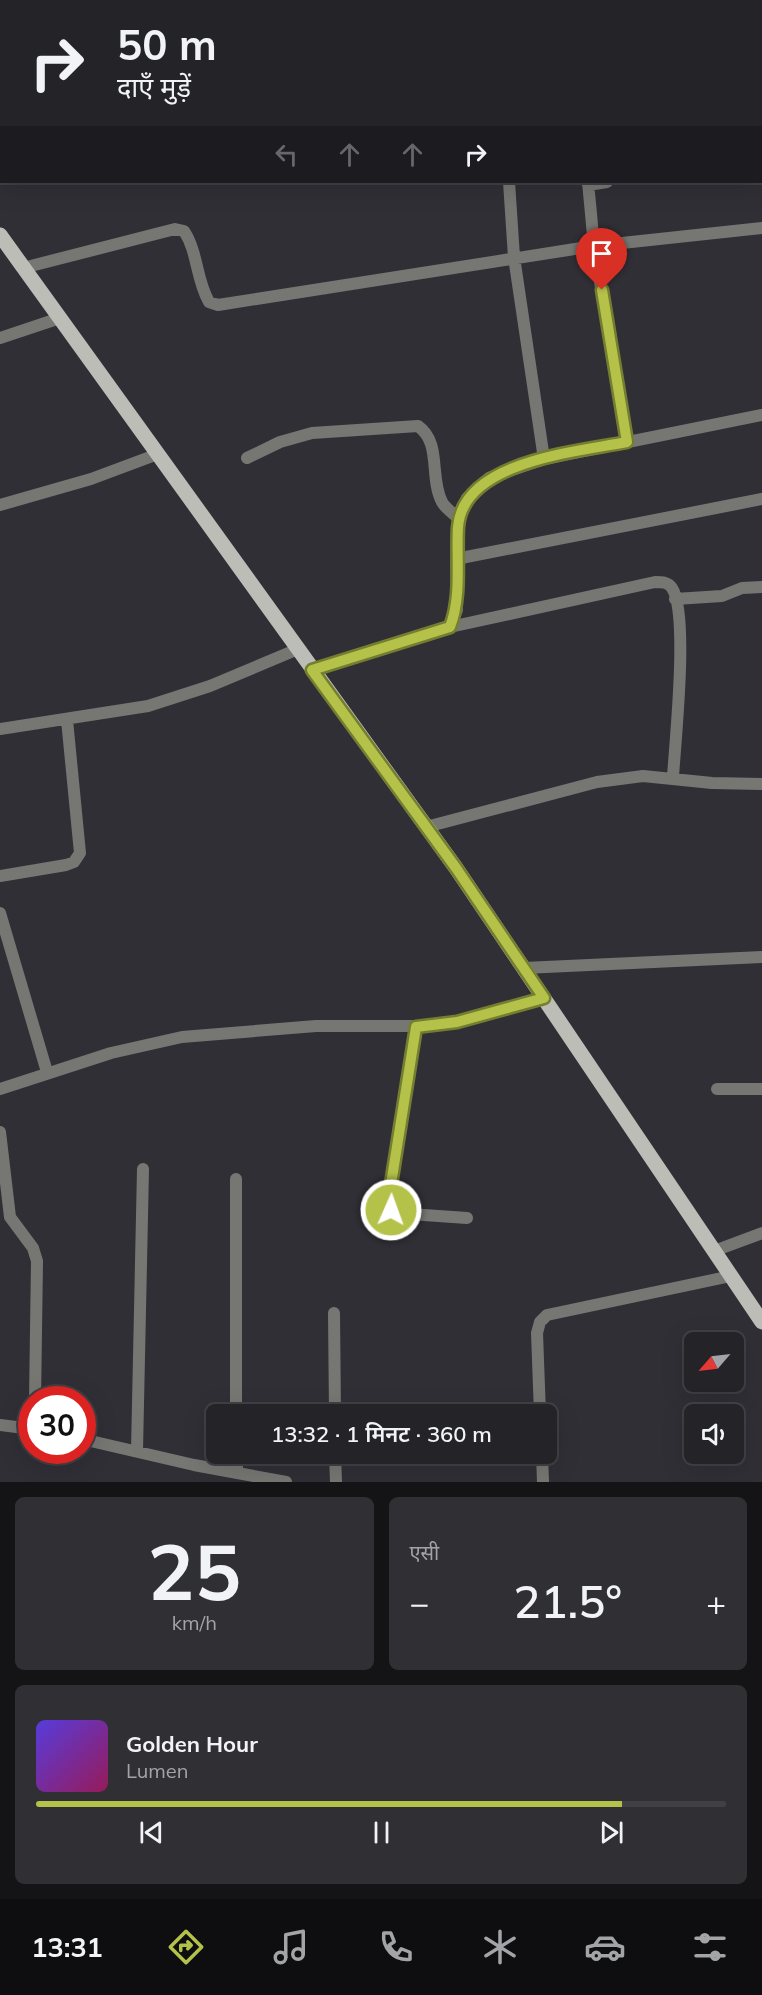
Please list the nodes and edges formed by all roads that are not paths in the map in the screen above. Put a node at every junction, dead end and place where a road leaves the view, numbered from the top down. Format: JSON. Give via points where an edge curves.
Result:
{"nodes":[{"id":1,"x":509,"y":183,"type":"edge"},
{"id":2,"x":588,"y":183,"type":"edge"},
{"id":3,"x":762,"y":228,"type":"edge"},
{"id":4,"x":0,"y":235,"type":"edge"},
{"id":5,"x":594,"y":246,"type":"junction"},
{"id":6,"x":514,"y":257,"type":"junction"},
{"id":7,"x":24,"y":267,"type":"junction"},
{"id":8,"x":60,"y":318,"type":"junction"},
{"id":9,"x":0,"y":338,"type":"edge"},
{"id":10,"x":762,"y":415,"type":"edge"},
{"id":11,"x":627,"y":442,"type":"junction"},
{"id":12,"x":158,"y":454,"type":"junction"},
{"id":13,"x":247,"y":458,"type":"dead end"},
{"id":14,"x":544,"y":459,"type":"junction"},
{"id":15,"x":762,"y":499,"type":"edge"},
{"id":16,"x":0,"y":505,"type":"edge"},
{"id":17,"x":459,"y":519,"type":"junction"},
{"id":18,"x":456,"y":559,"type":"junction"},
{"id":19,"x":762,"y":587,"type":"edge"},
{"id":20,"x":675,"y":598,"type":"junction"},
{"id":21,"x":450,"y":627,"type":"junction"},
{"id":22,"x":298,"y":649,"type":"junction"},
{"id":23,"x":312,"y":670,"type":"junction"},
{"id":24,"x":67,"y":720,"type":"junction"},
{"id":25,"x":0,"y":729,"type":"edge"},
{"id":26,"x":673,"y":777,"type":"junction"},
{"id":27,"x":762,"y":784,"type":"edge"},
{"id":28,"x":426,"y":827,"type":"junction"},
{"id":29,"x":0,"y":876,"type":"edge"},
{"id":30,"x":0,"y":914,"type":"edge"},
{"id":31,"x":762,"y":957,"type":"edge"},
{"id":32,"x":524,"y":968,"type":"junction"},
{"id":33,"x":544,"y":998,"type":"junction"},
{"id":34,"x":416,"y":1027,"type":"junction"},
{"id":35,"x":47,"y":1072,"type":"junction"},
{"id":36,"x":0,"y":1089,"type":"edge"},
{"id":37,"x":717,"y":1089,"type":"dead end"},
{"id":38,"x":762,"y":1089,"type":"edge"},
{"id":39,"x":0,"y":1132,"type":"edge"},
{"id":40,"x":143,"y":1169,"type":"dead end"},
{"id":41,"x":236,"y":1179,"type":"dead end"},
{"id":42,"x":467,"y":1218,"type":"dead end"},
{"id":43,"x":762,"y":1233,"type":"edge"},
{"id":44,"x":714,"y":1251,"type":"junction"},
{"id":45,"x":731,"y":1276,"type":"junction"},
{"id":46,"x":334,"y":1313,"type":"dead end"},
{"id":47,"x":762,"y":1322,"type":"edge"},
{"id":48,"x":35,"y":1386,"type":"edge"},
{"id":49,"x":237,"y":1404,"type":"edge"},
{"id":50,"x":335,"y":1404,"type":"edge"},
{"id":51,"x":540,"y":1404,"type":"edge"},
{"id":52,"x":0,"y":1425,"type":"edge"},
{"id":53,"x":18,"y":1427,"type":"edge"},
{"id":54,"x":96,"y":1441,"type":"edge"},
{"id":55,"x":137,"y":1451,"type":"junction"},
{"id":56,"x":237,"y":1464,"type":"edge"},
{"id":57,"x":335,"y":1464,"type":"edge"},
{"id":58,"x":542,"y":1464,"type":"edge"},
{"id":59,"x":237,"y":1473,"type":"junction"},
{"id":60,"x":286,"y":1482,"type":"edge"},
{"id":61,"x":336,"y":1482,"type":"edge"},
{"id":62,"x":543,"y":1482,"type":"edge"}],
"edges":[{"from":1,"to":6,"type":"street"},
{"from":2,"to":5,"type":"street"},
{"from":3,"to":5,"type":"street"},
{"from":4,"to":7,"type":"main road"},
{"from":5,"to":6,"type":"street"},
{"from":5,"to":11,"type":"street"},
{"from":6,"to":7,"type":"street","via":[[218,305],[208,302],[203,292],[190,239],[184,231],[176,229]]},
{"from":6,"to":14,"type":"street"},
{"from":7,"to":8,"type":"main road"},
{"from":8,"to":9,"type":"street"},
{"from":8,"to":12,"type":"main road"},
{"from":10,"to":11,"type":"street"},
{"from":11,"to":14,"type":"street"},
{"from":12,"to":16,"type":"street","via":[[91,479]]},
{"from":12,"to":22,"type":"main road"},
{"from":13,"to":17,"type":"street","via":[[280,442],[312,433],[418,426],[427,432],[432,444],[436,486],[443,504]]},
{"from":14,"to":17,"type":"street","via":[[489,478],[467,498]]},
{"from":15,"to":18,"type":"street"},
{"from":17,"to":18,"type":"street"},
{"from":18,"to":21,"type":"street","via":[[456,610]]},
{"from":19,"to":20,"type":"street","via":[[742,588],[722,596]]},
{"from":20,"to":21,"type":"street","via":[[666,583],[655,582]]},
{"from":20,"to":26,"type":"street","via":[[680,678]]},
{"from":21,"to":23,"type":"street"},
{"from":22,"to":23,"type":"main road"},
{"from":22,"to":24,"type":"street","via":[[210,686],[148,706]]},
{"from":23,"to":28,"type":"main road"},
{"from":24,"to":25,"type":"street"},
{"from":24,"to":29,"type":"street","via":[[80,854],[66,865]]},
{"from":26,"to":27,"type":"street"},
{"from":26,"to":28,"type":"street","via":[[597,782]]},
{"from":28,"to":32,"type":"main road"},
{"from":30,"to":35,"type":"street"},
{"from":31,"to":32,"type":"street"},
{"from":32,"to":33,"type":"main road"},
{"from":33,"to":34,"type":"street","via":[[457,1022]]},
{"from":33,"to":44,"type":"main road"},
{"from":34,"to":35,"type":"street","via":[[316,1026],[182,1037]]},
{"from":34,"to":42,"type":"street","via":[[388,1203],[395,1213]]},
{"from":35,"to":36,"type":"street"},
{"from":37,"to":38,"type":"street"},
{"from":39,"to":48,"type":"street","via":[[10,1217],[33,1248],[37,1261]]},
{"from":40,"to":55,"type":"street"},
{"from":41,"to":49,"type":"street"},
{"from":43,"to":44,"type":"street"},
{"from":44,"to":45,"type":"main road"},
{"from":45,"to":47,"type":"main road"},
{"from":45,"to":51,"type":"street","via":[[547,1315],[537,1333]]},
{"from":46,"to":50,"type":"street"},
{"from":52,"to":53,"type":"street"},
{"from":54,"to":55,"type":"street"},
{"from":55,"to":59,"type":"street"},
{"from":56,"to":59,"type":"street"},
{"from":57,"to":61,"type":"street"},
{"from":58,"to":62,"type":"street"},
{"from":59,"to":60,"type":"street"}]}
